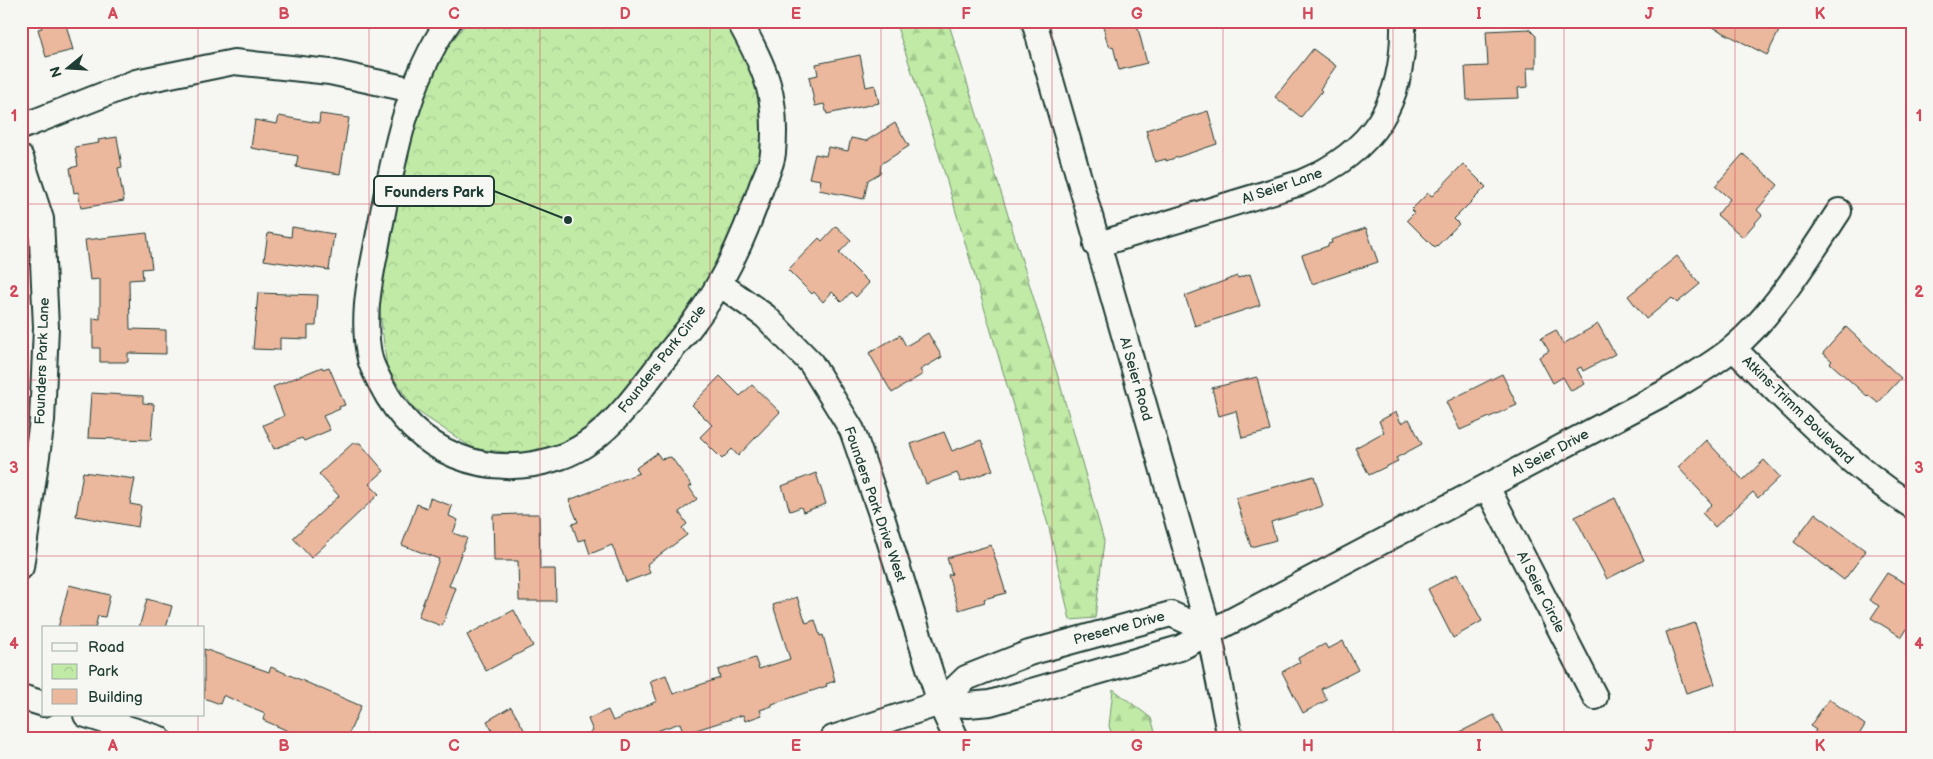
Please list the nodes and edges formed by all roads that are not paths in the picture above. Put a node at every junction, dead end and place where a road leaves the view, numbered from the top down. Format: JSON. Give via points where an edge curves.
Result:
{"nodes":[{"id":1,"x":450,"y":21,"type":"edge"},
{"id":2,"x":739,"y":21,"type":"edge"},
{"id":3,"x":1034,"y":21,"type":"edge"},
{"id":4,"x":1403,"y":21,"type":"edge"},
{"id":5,"x":413,"y":90,"type":"junction"},
{"id":6,"x":21,"y":127,"type":"edge"},
{"id":7,"x":21,"y":158,"type":"edge"},
{"id":8,"x":1839,"y":211,"type":"dead end"},
{"id":9,"x":1096,"y":245,"type":"junction"},
{"id":10,"x":720,"y":284,"type":"junction"},
{"id":11,"x":1734,"y":348,"type":"junction"},
{"id":12,"x":1487,"y":487,"type":"junction"},
{"id":13,"x":1912,"y":506,"type":"edge"},
{"id":14,"x":21,"y":567,"type":"edge"},
{"id":15,"x":1209,"y":631,"type":"junction"},
{"id":16,"x":21,"y":697,"type":"edge"},
{"id":17,"x":1595,"y":697,"type":"dead end"},
{"id":18,"x":42,"y":703,"type":"edge"},
{"id":19,"x":940,"y":703,"type":"junction"},
{"id":20,"x":89,"y":716,"type":"edge"},
{"id":21,"x":158,"y":738,"type":"edge"},
{"id":22,"x":833,"y":738,"type":"edge"},
{"id":23,"x":956,"y":738,"type":"edge"},
{"id":24,"x":1230,"y":738,"type":"edge"}],
"edges":[{"from":1,"to":5,"type":"street","name":"Founders Park Circle","via":[[439,36]]},
{"from":2,"to":10,"type":"street","name":"Founders Park Circle","via":[[759,56],[772,94],[773,156],[751,218]]},
{"from":3,"to":9,"type":"street","name":"Al Seier Road"},
{"from":4,"to":9,"type":"street","name":"Al Seier Lane","via":[[1399,79],[1388,107],[1373,131],[1328,171]]},
{"from":5,"to":6,"type":"street","via":[[330,72],[234,62],[136,82]]},
{"from":5,"to":10,"type":"street","name":"Founders Park Circle","via":[[366,296],[366,329],[370,361],[387,396],[404,421],[434,445],[465,461],[501,466],[535,464],[561,457],[588,442],[623,410],[687,331]]},
{"from":7,"to":14,"type":"street","name":"Founders Park Lane","via":[[41,219],[46,327],[42,421]]},
{"from":8,"to":11,"type":"street","name":"Al Seier Drive","via":[[1795,276]]},
{"from":9,"to":15,"type":"street","name":"Al Seier Road"},
{"from":10,"to":19,"type":"street","name":"Founders Park Drive West","via":[[765,316],[811,363],[852,430]]},
{"from":11,"to":12,"type":"street","name":"Al Seier Drive","via":[[1666,392]]},
{"from":11,"to":13,"type":"street","name":"Atkins-Trimm Boulevard","via":[[1833,446]]},
{"from":12,"to":15,"type":"street","name":"Al Seier Drive"},
{"from":12,"to":17,"type":"street","name":"Al Seier Circle"},
{"from":15,"to":19,"type":"street","name":"Preserve Drive","via":[[1180,648],[990,703]]},
{"from":15,"to":19,"type":"street","name":"Preserve Drive","via":[[1171,614],[1029,653],[966,678]]},
{"from":15,"to":24,"type":"street","name":"Al Seier Road"},
{"from":16,"to":18,"type":"street"},
{"from":19,"to":22,"type":"street","name":"Preserve Drive"},
{"from":19,"to":23,"type":"street","name":"Founders Park Drive West"},
{"from":20,"to":21,"type":"street"}]}
